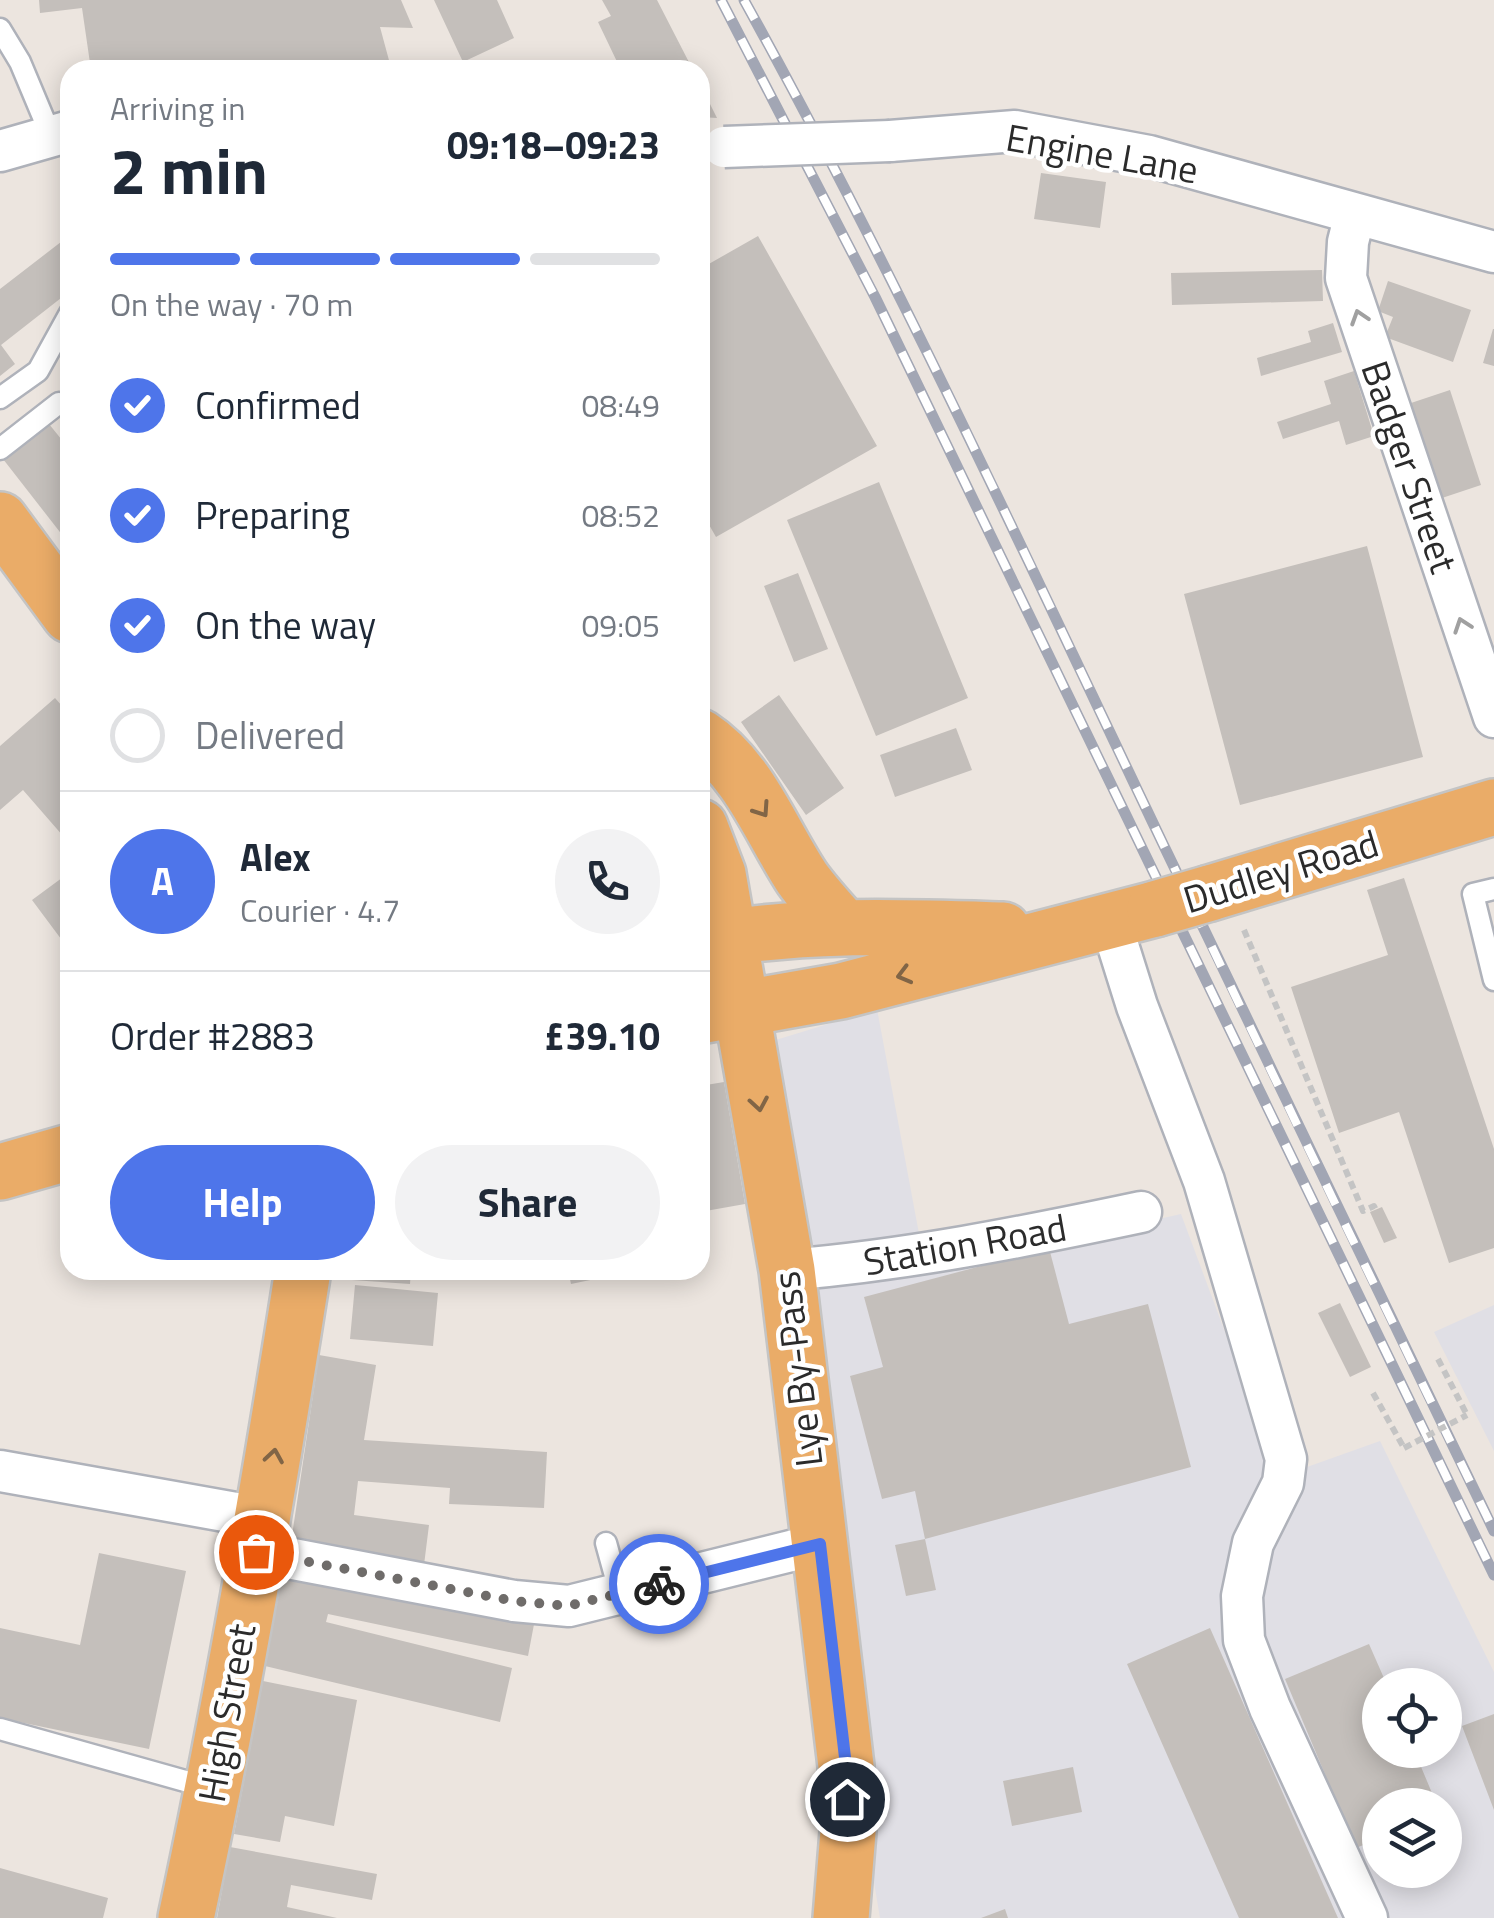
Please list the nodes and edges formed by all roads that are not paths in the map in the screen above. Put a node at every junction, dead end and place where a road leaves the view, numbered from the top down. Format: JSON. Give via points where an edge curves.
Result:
{"nodes":[{"id":1,"x":0,"y":29,"type":"edge"},
{"id":2,"x":60,"y":132,"type":"edge"},
{"id":3,"x":60,"y":134,"type":"edge"},
{"id":4,"x":712,"y":146,"type":"edge"},
{"id":5,"x":0,"y":151,"type":"edge"},
{"id":6,"x":1355,"y":214,"type":"junction"},
{"id":7,"x":1494,"y":252,"type":"edge"},
{"id":8,"x":60,"y":330,"type":"edge"},
{"id":9,"x":0,"y":398,"type":"edge"},
{"id":10,"x":60,"y":403,"type":"edge"},
{"id":11,"x":0,"y":450,"type":"edge"},
{"id":12,"x":0,"y":520,"type":"edge"},
{"id":13,"x":60,"y":601,"type":"edge"},
{"id":14,"x":1494,"y":717,"type":"edge"},
{"id":15,"x":710,"y":743,"type":"edge"},
{"id":16,"x":1494,"y":807,"type":"edge"},
{"id":17,"x":710,"y":853,"type":"edge"},
{"id":18,"x":1494,"y":889,"type":"edge"},
{"id":19,"x":1110,"y":920,"type":"junction"},
{"id":20,"x":843,"y":927,"type":"junction"},
{"id":21,"x":714,"y":940,"type":"edge"},
{"id":22,"x":1494,"y":980,"type":"edge"},
{"id":23,"x":721,"y":1012,"type":"edge"},
{"id":24,"x":1141,"y":1212,"type":"dead end"},
{"id":25,"x":787,"y":1270,"type":"junction"},
{"id":26,"x":301,"y":1280,"type":"edge"},
{"id":27,"x":0,"y":1471,"type":"edge"},
{"id":28,"x":260,"y":1535,"type":"junction"},
{"id":29,"x":606,"y":1543,"type":"dead end"},
{"id":30,"x":820,"y":1544,"type":"junction"},
{"id":31,"x":620,"y":1594,"type":"junction"},
{"id":32,"x":0,"y":1729,"type":"edge"},
{"id":33,"x":214,"y":1789,"type":"junction"},
{"id":34,"x":848,"y":1909,"type":"edge"},
{"id":35,"x":186,"y":1918,"type":"edge"},
{"id":36,"x":1367,"y":1918,"type":"edge"}],
"edges":[{"from":1,"to":2,"type":"lane"},
{"from":3,"to":5,"type":"street"},
{"from":4,"to":6,"type":"street","name":"Engine Lane","bridge":true,"via":[[1015,131],[1149,156]]},
{"from":6,"to":7,"type":"street","name":"Engine Lane"},
{"from":14,"to":6,"type":"street","name":"Badger Street","one_way":true,"via":[[1346,278]]},
{"from":8,"to":9,"type":"lane","via":[[38,371]]},
{"from":10,"to":11,"type":"lane"},
{"from":12,"to":13,"type":"highway"},
{"from":15,"to":20,"type":"highway","one_way":true},
{"from":16,"to":19,"type":"highway","name":"Dudley Road","bridge":true,"via":[[1226,909]]},
{"from":17,"to":21,"type":"highway","name":"Lye By-Pass","via":[[718,874]]},
{"from":18,"to":22,"type":"lane","via":[[1474,894]]},
{"from":19,"to":20,"type":"highway","name":"Dudley Road"},
{"from":19,"to":23,"type":"highway","name":"Dudley Road","one_way":true,"via":[[841,992]]},
{"from":19,"to":36,"type":"street","via":[[1204,1181],[1286,1459],[1283,1483],[1253,1544],[1242,1596],[1244,1640]]},
{"from":20,"to":21,"type":"highway","name":"Dudley Road"},
{"from":21,"to":23,"type":"highway","name":"Lye By-Pass"},
{"from":23,"to":25,"type":"highway","name":"Lye By-Pass","one_way":true},
{"from":24,"to":25,"type":"street","name":"Station Road","via":[[868,1264]]},
{"from":25,"to":30,"type":"highway","name":"Lye By-Pass","via":[[786,1327]]},
{"from":28,"to":26,"type":"highway","name":"High Street","one_way":true},
{"from":27,"to":28,"type":"street"},
{"from":28,"to":31,"type":"street","via":[[514,1601],[568,1606]]},
{"from":28,"to":33,"type":"highway","name":"High Street"},
{"from":29,"to":31,"type":"lane"},
{"from":30,"to":31,"type":"street"},
{"from":30,"to":34,"type":"highway","name":"Lye By-Pass","via":[[846,1766]]},
{"from":32,"to":33,"type":"lane"},
{"from":33,"to":35,"type":"highway","name":"High Street"}]}
